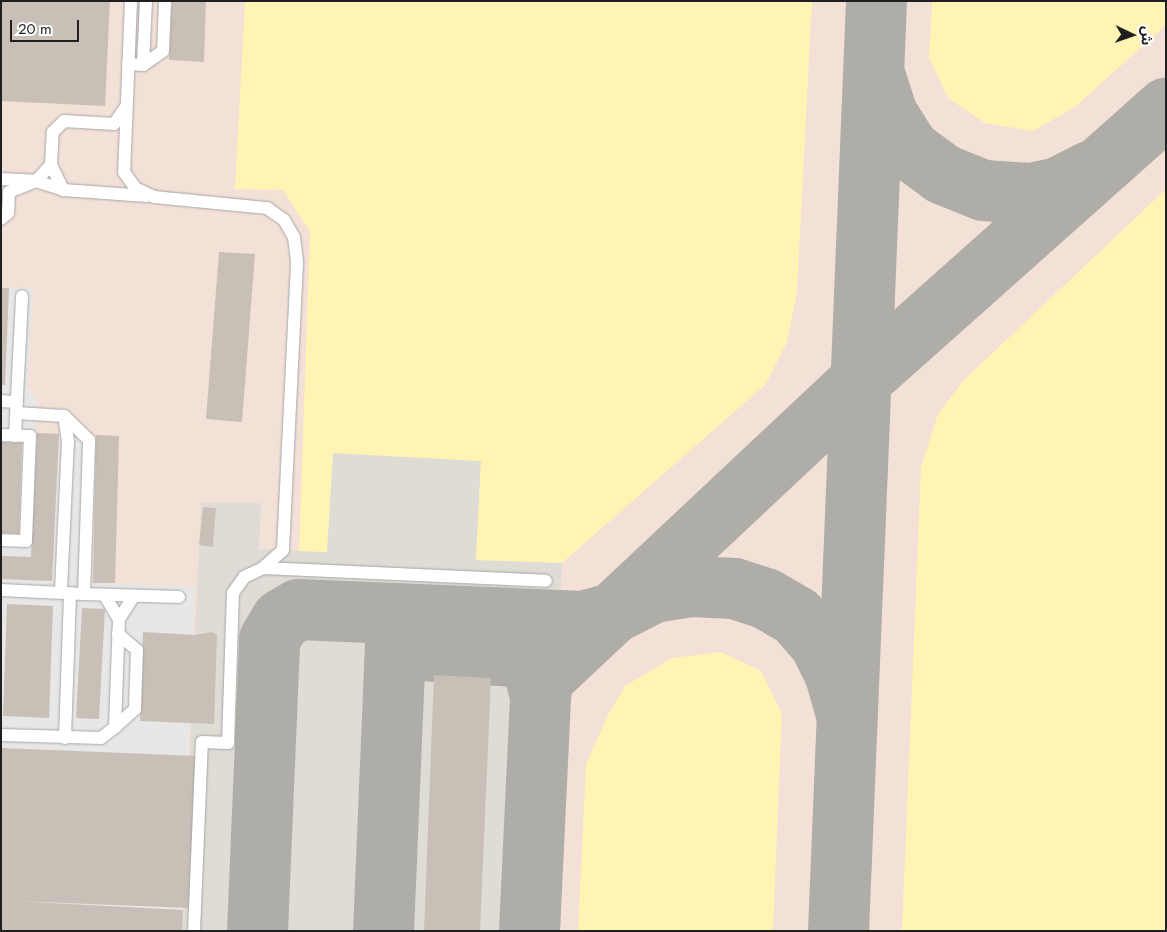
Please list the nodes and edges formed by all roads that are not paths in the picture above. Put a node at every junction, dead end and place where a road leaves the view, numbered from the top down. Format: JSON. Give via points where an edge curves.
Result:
{"nodes":[{"id":1,"x":131,"y":1,"type":"edge"},
{"id":2,"x":146,"y":1,"type":"edge"},
{"id":3,"x":165,"y":1,"type":"edge"},
{"id":4,"x":128,"y":64,"type":"junction"},
{"id":5,"x":143,"y":65,"type":"junction"},
{"id":6,"x":126,"y":107,"type":"junction"},
{"id":7,"x":51,"y":165,"type":"junction"},
{"id":8,"x":1,"y":179,"type":"edge"},
{"id":9,"x":36,"y":181,"type":"junction"},
{"id":10,"x":63,"y":190,"type":"junction"},
{"id":11,"x":154,"y":197,"type":"junction"},
{"id":12,"x":1,"y":219,"type":"edge"},
{"id":13,"x":22,"y":296,"type":"dead end"},
{"id":14,"x":1,"y":401,"type":"edge"},
{"id":15,"x":17,"y":408,"type":"junction"},
{"id":16,"x":64,"y":416,"type":"junction"},
{"id":17,"x":1,"y":435,"type":"edge"},
{"id":18,"x":16,"y":436,"type":"junction"},
{"id":19,"x":1,"y":540,"type":"edge"},
{"id":20,"x":283,"y":550,"type":"junction"},
{"id":21,"x":263,"y":568,"type":"junction"},
{"id":22,"x":302,"y":569,"type":"junction"},
{"id":23,"x":546,"y":581,"type":"dead end"},
{"id":24,"x":1,"y":590,"type":"edge"},
{"id":25,"x":65,"y":593,"type":"junction"},
{"id":26,"x":84,"y":594,"type":"junction"},
{"id":27,"x":105,"y":596,"type":"junction"},
{"id":28,"x":134,"y":596,"type":"junction"},
{"id":29,"x":179,"y":597,"type":"dead end"},
{"id":30,"x":119,"y":619,"type":"junction"},
{"id":31,"x":118,"y":634,"type":"junction"},
{"id":32,"x":115,"y":727,"type":"junction"},
{"id":33,"x":1,"y":735,"type":"edge"},
{"id":34,"x":65,"y":738,"type":"junction"},
{"id":35,"x":194,"y":931,"type":"edge"}],
"edges":[{"from":1,"to":4,"type":"lane"},
{"from":2,"to":5,"type":"lane"},
{"from":3,"to":5,"type":"lane","via":[[163,51]]},
{"from":4,"to":5,"type":"lane"},
{"from":4,"to":6,"type":"lane"},
{"from":6,"to":7,"type":"lane","via":[[114,124],[64,121],[54,132]]},
{"from":6,"to":11,"type":"lane","via":[[124,172],[135,188]]},
{"from":7,"to":9,"type":"lane"},
{"from":7,"to":10,"type":"lane"},
{"from":8,"to":9,"type":"lane"},
{"from":9,"to":10,"type":"lane"},
{"from":9,"to":12,"type":"lane","via":[[9,192],[8,213]]},
{"from":10,"to":11,"type":"lane"},
{"from":11,"to":20,"type":"lane","via":[[267,208],[284,220],[294,237],[297,263]]},
{"from":13,"to":15,"type":"lane"},
{"from":14,"to":15,"type":"lane"},
{"from":15,"to":16,"type":"lane"},
{"from":15,"to":18,"type":"lane"},
{"from":16,"to":25,"type":"lane","via":[[68,441]]},
{"from":16,"to":26,"type":"lane","via":[[89,440]]},
{"from":17,"to":18,"type":"lane"},
{"from":18,"to":19,"type":"lane","via":[[30,436],[26,541]]},
{"from":20,"to":21,"type":"lane"},
{"from":20,"to":22,"type":"lane"},
{"from":21,"to":22,"type":"lane"},
{"from":21,"to":35,"type":"lane","via":[[244,577],[233,593],[228,743],[202,742]]},
{"from":22,"to":23,"type":"lane"},
{"from":24,"to":25,"type":"lane"},
{"from":25,"to":26,"type":"lane"},
{"from":25,"to":34,"type":"lane"},
{"from":26,"to":27,"type":"lane"},
{"from":27,"to":28,"type":"lane"},
{"from":27,"to":30,"type":"lane"},
{"from":28,"to":29,"type":"lane"},
{"from":28,"to":30,"type":"lane"},
{"from":30,"to":31,"type":"lane"},
{"from":31,"to":32,"type":"lane"},
{"from":31,"to":32,"type":"lane","via":[[137,650],[135,708]]},
{"from":32,"to":34,"type":"lane","via":[[101,738]]},
{"from":33,"to":34,"type":"lane"}]}
